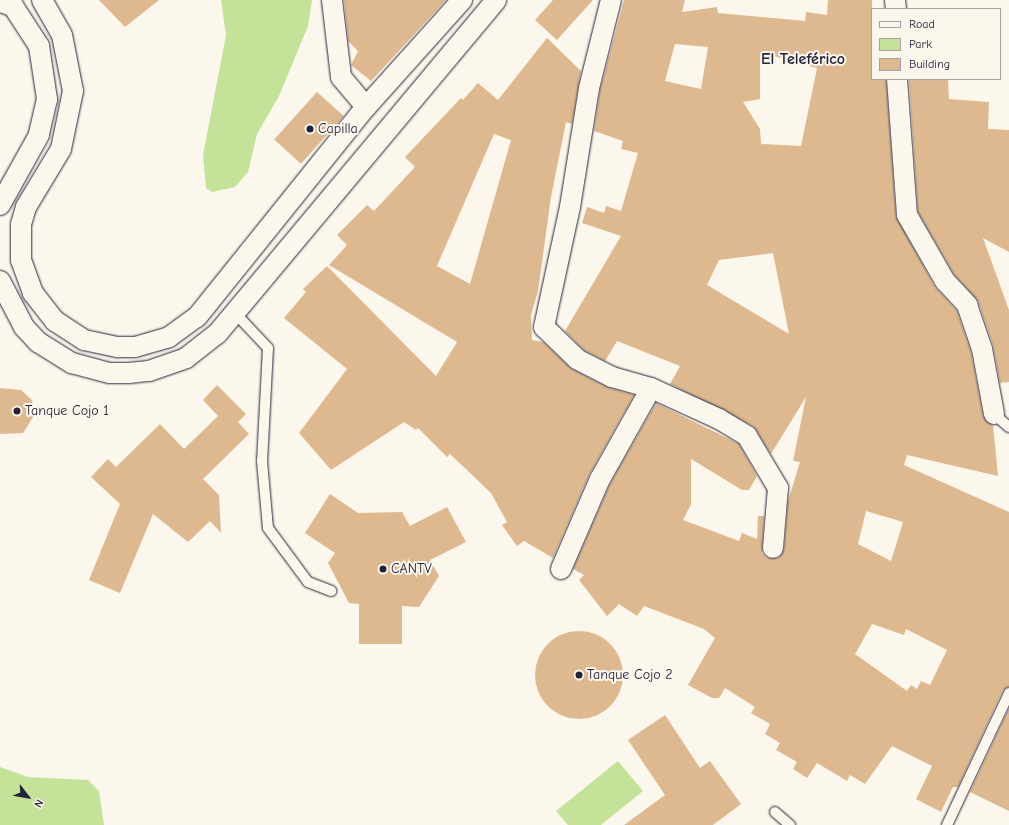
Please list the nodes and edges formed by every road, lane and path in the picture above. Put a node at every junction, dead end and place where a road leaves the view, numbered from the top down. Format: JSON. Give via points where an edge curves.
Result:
{"nodes":[{"id":1,"x":42,"y":0,"type":"edge"},
{"id":2,"x":332,"y":0,"type":"edge"},
{"id":3,"x":462,"y":0,"type":"edge"},
{"id":4,"x":496,"y":0,"type":"edge"},
{"id":5,"x":611,"y":0,"type":"edge"},
{"id":6,"x":0,"y":2,"type":"edge"},
{"id":7,"x":897,"y":80,"type":"edge"},
{"id":8,"x":366,"y":108,"type":"junction"},
{"id":9,"x":0,"y":206,"type":"edge"},
{"id":10,"x":0,"y":281,"type":"edge"},
{"id":11,"x":235,"y":312,"type":"junction"},
{"id":12,"x":651,"y":388,"type":"junction"},
{"id":13,"x":994,"y":414,"type":"joint"},
{"id":14,"x":1009,"y":427,"type":"edge"},
{"id":15,"x":773,"y":548,"type":"dead end"},
{"id":16,"x":561,"y":569,"type":"dead end"},
{"id":17,"x":330,"y":591,"type":"dead end"},
{"id":18,"x":1009,"y":693,"type":"edge"},
{"id":19,"x":775,"y":812,"type":"dead end"},
{"id":20,"x":790,"y":825,"type":"edge"},
{"id":21,"x":947,"y":825,"type":"edge"}],
"edges":[{"from":1,"to":8,"type":"street","via":[[55,19],[68,52],[72,104],[62,148],[26,207],[21,224],[21,260],[25,277],[42,308],[55,321],[84,340],[100,345],[135,347],[169,337],[188,325]]},
{"from":2,"to":8,"type":"street","via":[[342,77]]},
{"from":3,"to":8,"type":"street"},
{"from":4,"to":11,"type":"street"},
{"from":5,"to":12,"type":"street","via":[[589,88],[570,207],[544,327],[577,359],[612,377]]},
{"from":6,"to":9,"type":"street","via":[[13,6],[37,41],[44,62],[47,99],[39,135]]},
{"from":7,"to":13,"type":"street","via":[[907,214],[945,281],[967,305],[982,348]]},
{"from":10,"to":11,"type":"street","via":[[12,311],[38,342],[72,363],[110,373],[149,371],[186,358],[217,334]]},
{"from":11,"to":17,"type":"lane","via":[[268,348],[262,461],[268,528],[308,582]]},
{"from":12,"to":15,"type":"street","via":[[720,419],[747,436],[778,488]]},
{"from":12,"to":16,"type":"street","via":[[600,479]]},
{"from":13,"to":14,"type":"lane"},
{"from":18,"to":21,"type":"lane"},
{"from":19,"to":20,"type":"lane"}]}
